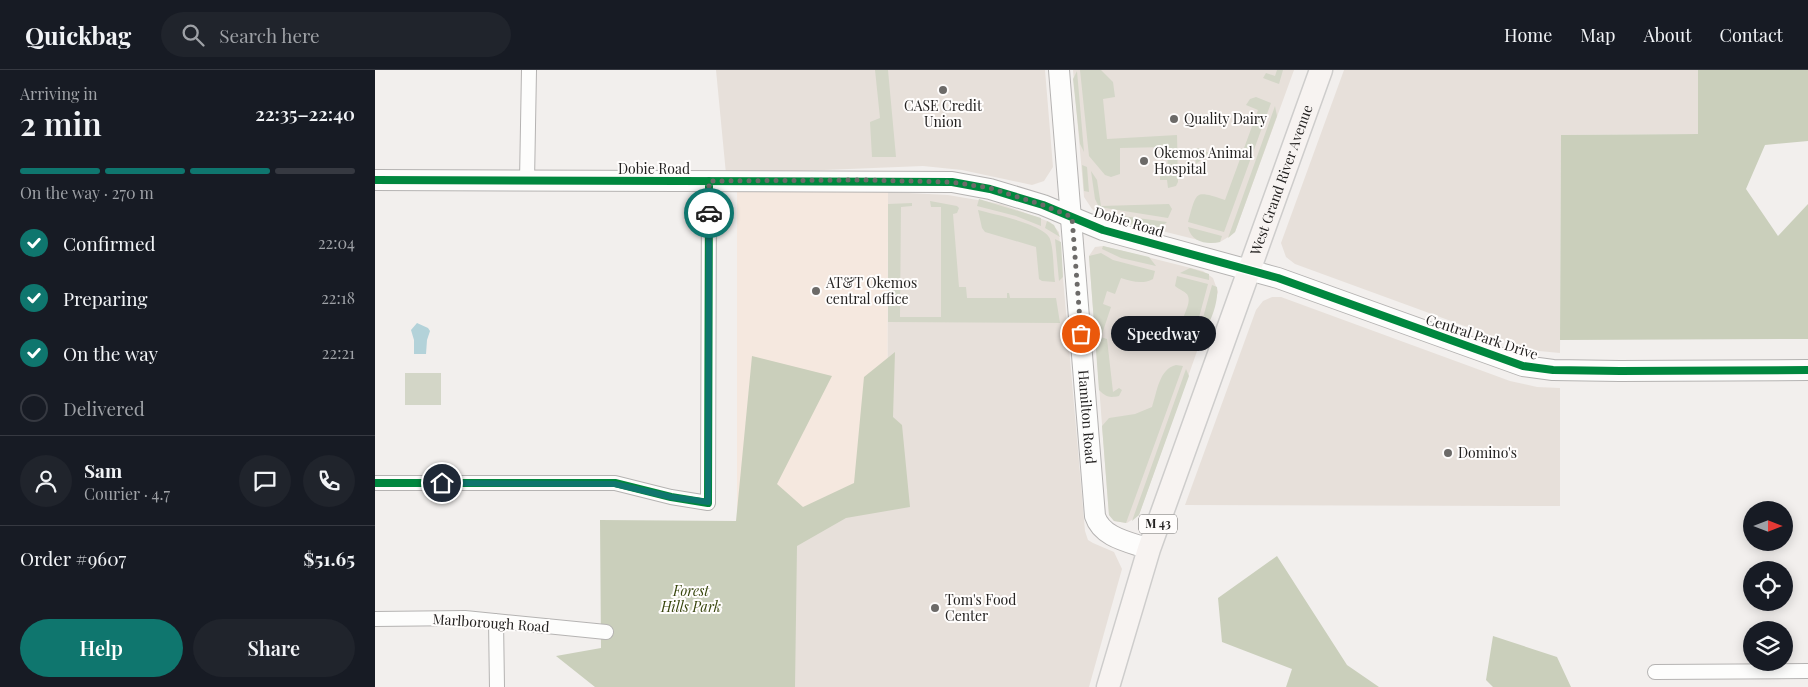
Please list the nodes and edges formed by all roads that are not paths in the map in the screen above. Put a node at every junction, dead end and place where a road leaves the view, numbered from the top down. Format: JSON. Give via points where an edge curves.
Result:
{"nodes":[{"id":1,"x":529,"y":70,"type":"edge"},
{"id":2,"x":1059,"y":70,"type":"edge"},
{"id":3,"x":1321,"y":70,"type":"edge"},
{"id":4,"x":375,"y":180,"type":"edge"},
{"id":5,"x":527,"y":181,"type":"junction"},
{"id":6,"x":709,"y":181,"type":"junction"},
{"id":7,"x":1072,"y":217,"type":"junction"},
{"id":8,"x":1249,"y":269,"type":"junction"},
{"id":9,"x":1808,"y":370,"type":"edge"},
{"id":10,"x":375,"y":483,"type":"edge"},
{"id":11,"x":1149,"y":549,"type":"junction"},
{"id":12,"x":375,"y":619,"type":"edge"},
{"id":13,"x":496,"y":621,"type":"junction"},
{"id":14,"x":606,"y":632,"type":"dead end"},
{"id":15,"x":1655,"y":672,"type":"dead end"},
{"id":16,"x":1808,"y":672,"type":"edge"},
{"id":17,"x":1765,"y":673,"type":"junction"},
{"id":18,"x":497,"y":687,"type":"edge"},
{"id":19,"x":1108,"y":687,"type":"edge"},
{"id":20,"x":1760,"y":687,"type":"edge"}],
"edges":[{"from":1,"to":5,"type":"street"},
{"from":2,"to":7,"type":"street","name":"Hamilton Road"},
{"from":3,"to":8,"type":"main road","name":"West Grand River Avenue","number":"M 43"},
{"from":4,"to":5,"type":"street","name":"Dobie Road"},
{"from":5,"to":6,"type":"street","name":"Dobie Road"},
{"from":6,"to":7,"type":"street","name":"Dobie Road","via":[[951,182],[990,188]]},
{"from":6,"to":10,"type":"street","via":[[708,502],[615,484]]},
{"from":7,"to":8,"type":"street","name":"Dobie Road","via":[[1103,230]]},
{"from":7,"to":11,"type":"street","name":"Hamilton Road","via":[[1095,516],[1106,532]]},
{"from":8,"to":9,"type":"street","name":"Central Park Drive","via":[[1534,368]]},
{"from":8,"to":11,"type":"main road","name":"West Grand River Avenue","number":"M 43"},
{"from":11,"to":19,"type":"main road","name":"West Grand River Avenue","number":"M 43"},
{"from":12,"to":13,"type":"street","name":"Marlborough Road"},
{"from":13,"to":14,"type":"street","name":"Marlborough Road"},
{"from":13,"to":18,"type":"street"},
{"from":15,"to":17,"type":"street"},
{"from":16,"to":17,"type":"street"},
{"from":17,"to":20,"type":"street"}]}
